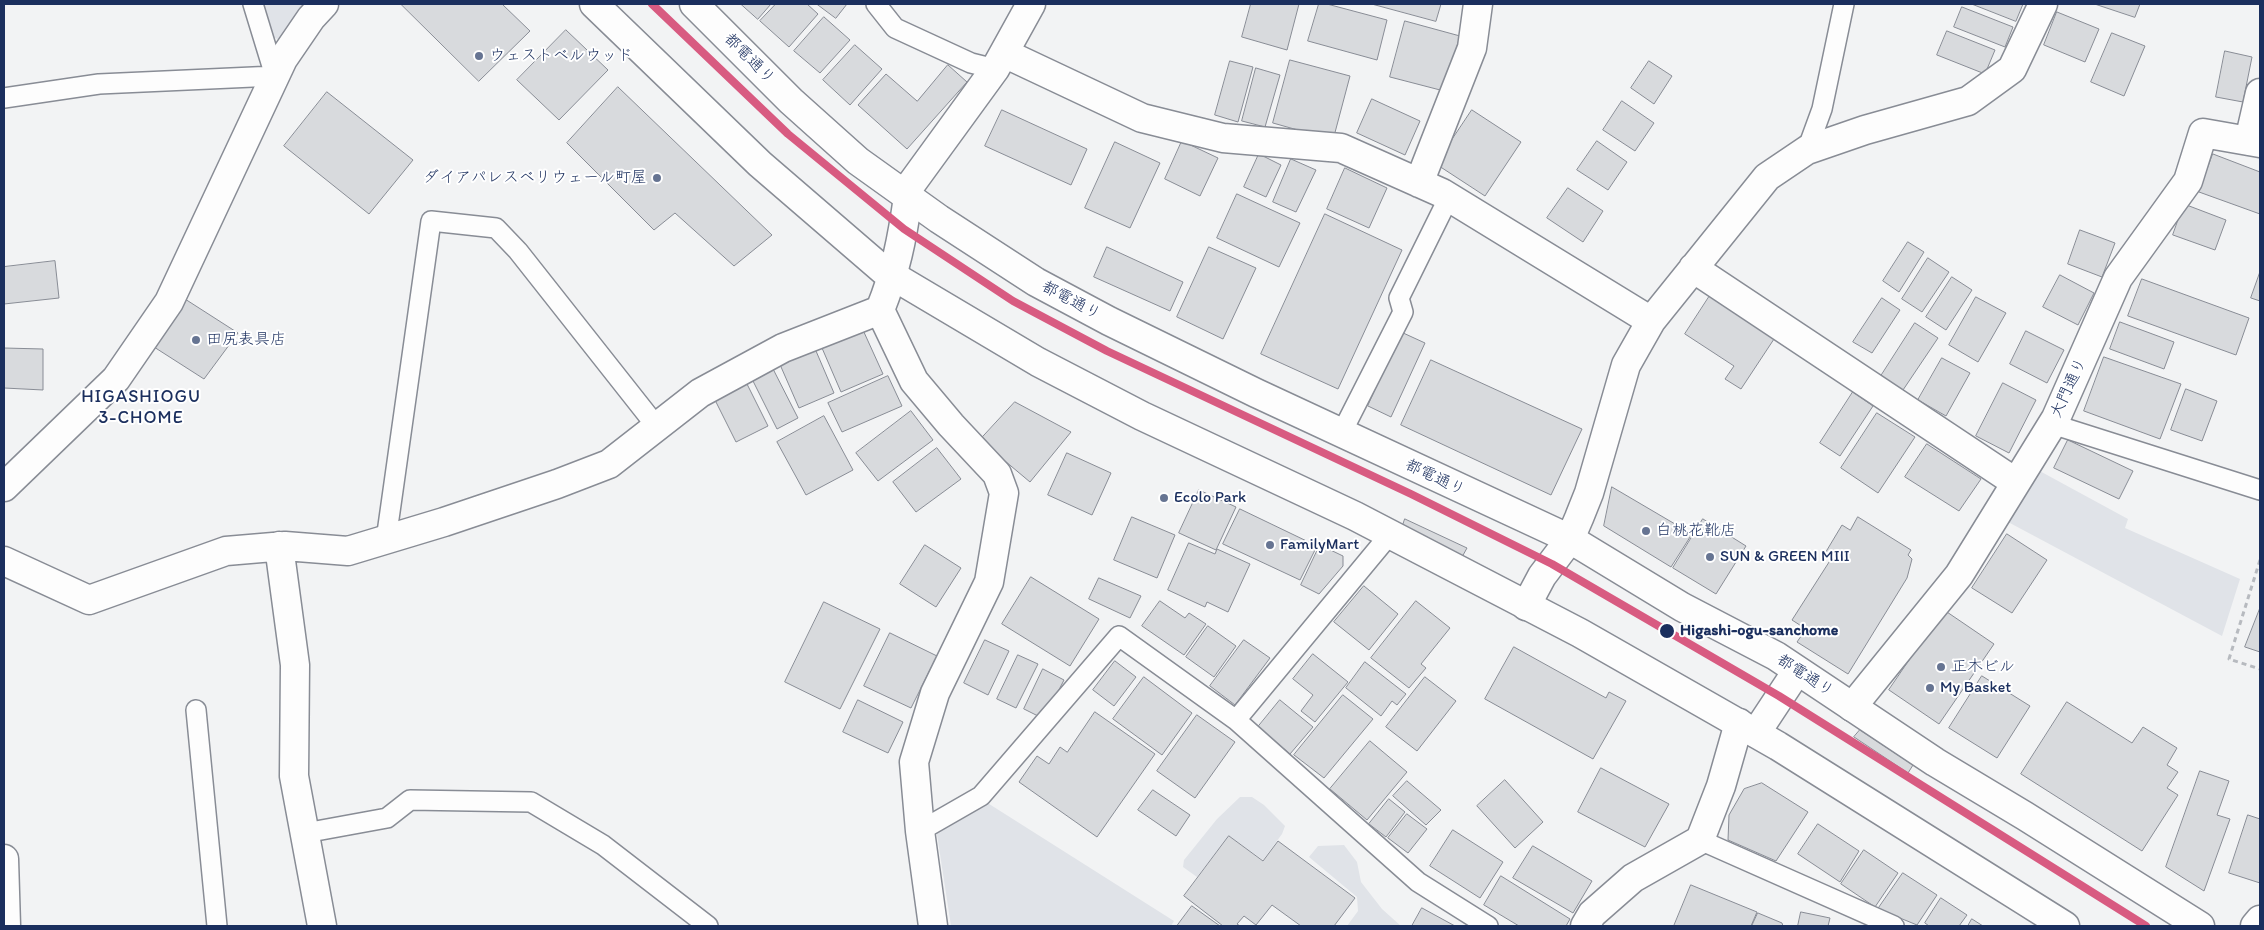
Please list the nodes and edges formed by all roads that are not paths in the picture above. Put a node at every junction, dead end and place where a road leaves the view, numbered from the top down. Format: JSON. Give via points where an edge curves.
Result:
{"nodes":[{"id":1,"x":253,"y":4,"type":"edge"},
{"id":2,"x":324,"y":4,"type":"edge"},
{"id":3,"x":594,"y":4,"type":"edge"},
{"id":4,"x":694,"y":4,"type":"edge"},
{"id":5,"x":876,"y":4,"type":"edge"},
{"id":6,"x":1031,"y":4,"type":"edge"},
{"id":7,"x":1478,"y":4,"type":"edge"},
{"id":8,"x":1844,"y":4,"type":"edge"},
{"id":9,"x":2043,"y":4,"type":"edge"},
{"id":10,"x":1000,"y":61,"type":"junction"},
{"id":11,"x":275,"y":76,"type":"junction"},
{"id":12,"x":2260,"y":93,"type":"edge"},
{"id":13,"x":4,"y":98,"type":"edge"},
{"id":14,"x":2254,"y":142,"type":"edge"},
{"id":15,"x":1807,"y":150,"type":"junction"},
{"id":16,"x":1419,"y":182,"type":"junction"},
{"id":17,"x":906,"y":196,"type":"junction"},
{"id":18,"x":1449,"y":197,"type":"junction"},
{"id":19,"x":1693,"y":268,"type":"junction"},
{"id":20,"x":894,"y":276,"type":"junction"},
{"id":21,"x":880,"y":310,"type":"junction"},
{"id":22,"x":1651,"y":321,"type":"junction"},
{"id":23,"x":2052,"y":424,"type":"junction"},
{"id":24,"x":657,"y":427,"type":"junction"},
{"id":25,"x":1341,"y":434,"type":"junction"},
{"id":26,"x":2015,"y":482,"type":"junction"},
{"id":27,"x":4,"y":487,"type":"edge"},
{"id":28,"x":2260,"y":490,"type":"edge"},
{"id":29,"x":1391,"y":534,"type":"junction"},
{"id":30,"x":386,"y":540,"type":"junction"},
{"id":31,"x":1570,"y":540,"type":"junction"},
{"id":32,"x":279,"y":546,"type":"junction"},
{"id":33,"x":4,"y":561,"type":"edge"},
{"id":34,"x":1526,"y":606,"type":"junction"},
{"id":35,"x":1797,"y":670,"type":"junction"},
{"id":36,"x":1852,"y":707,"type":"junction"},
{"id":37,"x":196,"y":710,"type":"dead end"},
{"id":38,"x":1236,"y":720,"type":"junction"},
{"id":39,"x":1747,"y":728,"type":"junction"},
{"id":40,"x":920,"y":831,"type":"junction"},
{"id":41,"x":305,"y":833,"type":"junction"},
{"id":42,"x":1700,"y":840,"type":"junction"},
{"id":43,"x":4,"y":859,"type":"edge"},
{"id":44,"x":2260,"y":920,"type":"edge"},
{"id":45,"x":699,"y":923,"type":"edge"},
{"id":46,"x":6,"y":926,"type":"edge"},
{"id":47,"x":217,"y":926,"type":"edge"},
{"id":48,"x":322,"y":926,"type":"edge"},
{"id":49,"x":933,"y":926,"type":"edge"},
{"id":50,"x":1488,"y":926,"type":"edge"},
{"id":51,"x":1585,"y":926,"type":"edge"},
{"id":52,"x":1894,"y":926,"type":"edge"},
{"id":53,"x":2064,"y":926,"type":"edge"},
{"id":54,"x":2200,"y":926,"type":"edge"},
{"id":55,"x":2255,"y":926,"type":"edge"}],
"edges":[{"from":1,"to":11,"type":"lane"},
{"from":2,"to":11,"type":"street","via":[[283,59]]},
{"from":3,"to":20,"type":"street","via":[[760,164]]},
{"from":4,"to":17,"type":"street","name":"都電通り","via":[[791,101],[858,161]]},
{"from":5,"to":10,"type":"lane","via":[[895,28],[971,63]]},
{"from":6,"to":10,"type":"street"},
{"from":7,"to":16,"type":"street","via":[[1472,48]]},
{"from":8,"to":15,"type":"lane","via":[[1822,109]]},
{"from":9,"to":15,"type":"street","via":[[2012,69],[1968,101]]},
{"from":10,"to":16,"type":"street","via":[[1142,118],[1223,138],[1341,148]]},
{"from":10,"to":17,"type":"street"},
{"from":11,"to":13,"type":"lane","via":[[99,84]]},
{"from":11,"to":27,"type":"street","via":[[169,302],[116,379]]},
{"from":12,"to":14,"type":"street","name":"大門通り"},
{"from":14,"to":23,"type":"street","name":"大門通り","via":[[2203,133],[2188,181],[2118,278]]},
{"from":15,"to":19,"type":"street","via":[[1767,177]]},
{"from":16,"to":18,"type":"street"},
{"from":17,"to":20,"type":"street"},
{"from":17,"to":25,"type":"street","name":"都電通り","via":[[1036,282]]},
{"from":18,"to":22,"type":"street"},
{"from":18,"to":25,"type":"lane","via":[[1399,298],[1403,312]]},
{"from":19,"to":22,"type":"street"},
{"from":19,"to":26,"type":"street"},
{"from":20,"to":21,"type":"street"},
{"from":20,"to":29,"type":"street","via":[[1038,362],[1142,416]]},
{"from":21,"to":24,"type":"street","via":[[783,348],[700,393]]},
{"from":21,"to":40,"type":"street","via":[[914,381],[998,474],[1004,493],[989,582],[935,693],[914,762]]},
{"from":22,"to":31,"type":"street","via":[[1626,365],[1589,493]]},
{"from":23,"to":26,"type":"street","name":"大門通り"},
{"from":23,"to":28,"type":"lane"},
{"from":24,"to":30,"type":"street","via":[[609,464]]},
{"from":24,"to":30,"type":"lane","via":[[518,251],[496,228],[431,221]]},
{"from":25,"to":31,"type":"street","name":"都電通り"},
{"from":26,"to":36,"type":"street","name":"大門通り","via":[[1959,576]]},
{"from":29,"to":34,"type":"street"},
{"from":29,"to":38,"type":"lane"},
{"from":30,"to":32,"type":"street","via":[[348,551]]},
{"from":31,"to":34,"type":"street","via":[[1542,576]]},
{"from":31,"to":35,"type":"street","name":"都電通り"},
{"from":32,"to":33,"type":"street","via":[[226,551],[88,600]]},
{"from":32,"to":41,"type":"street","via":[[295,665],[294,776]]},
{"from":34,"to":39,"type":"street"},
{"from":35,"to":36,"type":"street","name":"都電通り"},
{"from":35,"to":39,"type":"street"},
{"from":36,"to":54,"type":"street","name":"都電通り"},
{"from":37,"to":47,"type":"lane"},
{"from":38,"to":40,"type":"lane","via":[[1119,636],[981,796]]},
{"from":38,"to":50,"type":"lane","via":[[1418,882]]},
{"from":39,"to":42,"type":"street"},
{"from":39,"to":53,"type":"street"},
{"from":40,"to":49,"type":"street"},
{"from":41,"to":45,"type":"lane","via":[[388,818],[410,800],[531,802],[603,845]]},
{"from":41,"to":48,"type":"street"},
{"from":42,"to":51,"type":"street","via":[[1633,878],[1592,914]]},
{"from":42,"to":52,"type":"lane"},
{"from":43,"to":46,"type":"street"},
{"from":44,"to":55,"type":"street"}]}
